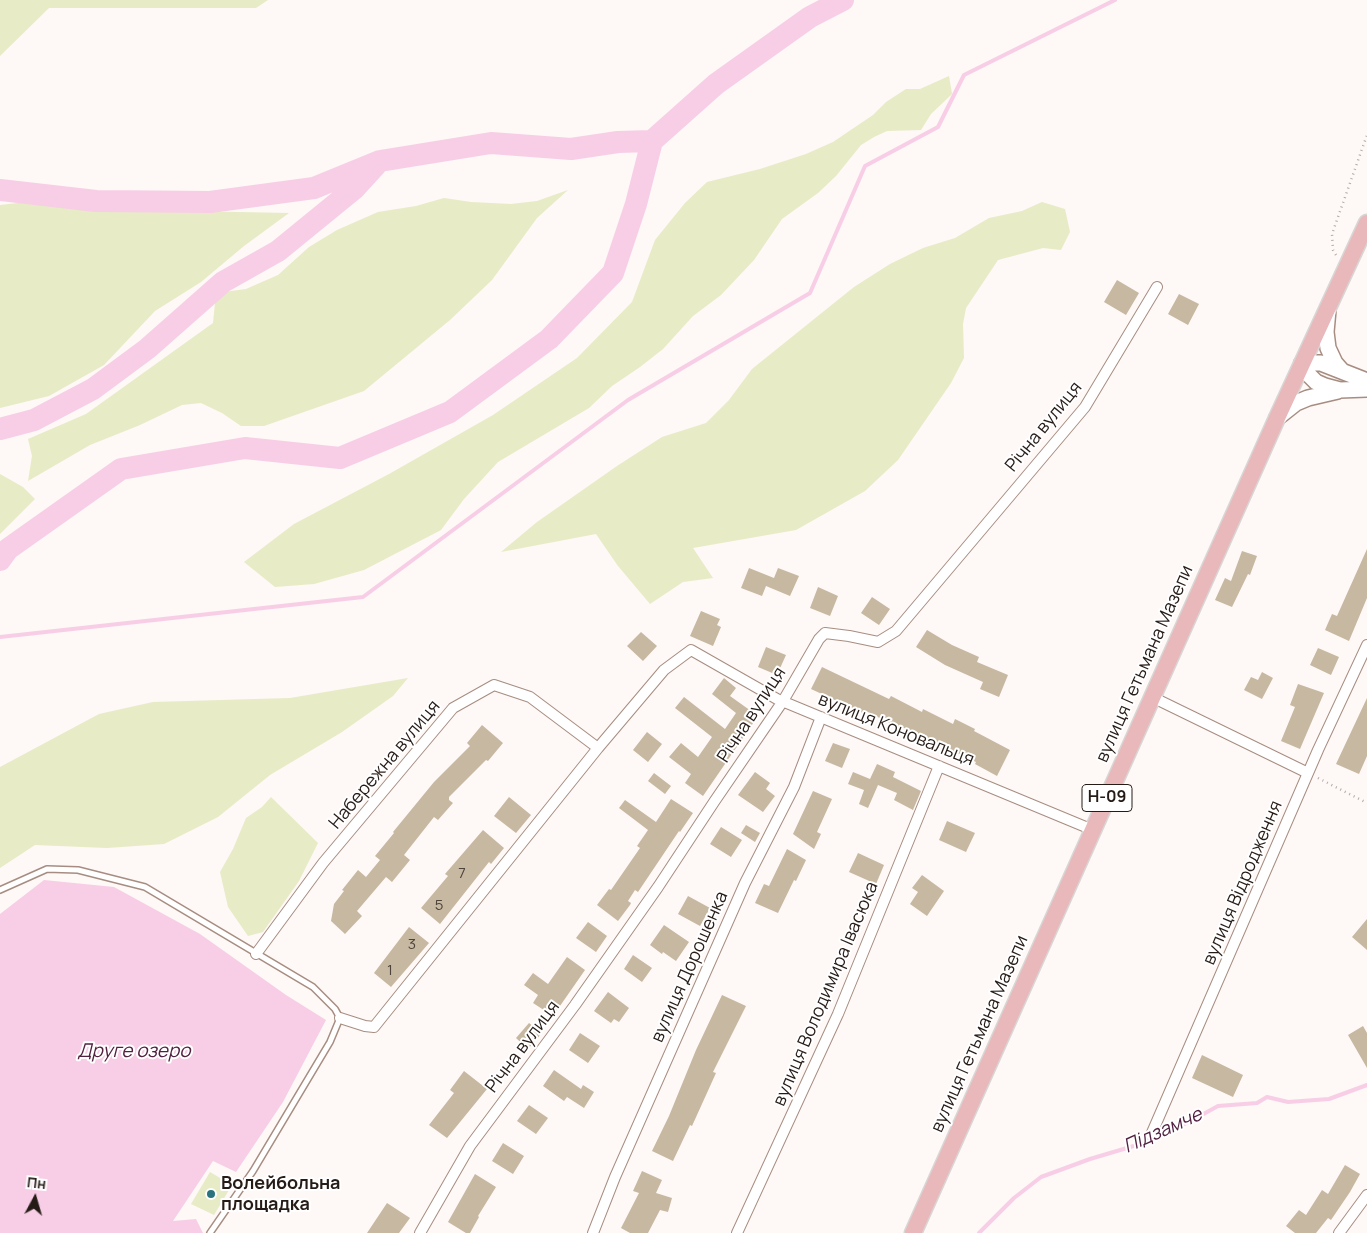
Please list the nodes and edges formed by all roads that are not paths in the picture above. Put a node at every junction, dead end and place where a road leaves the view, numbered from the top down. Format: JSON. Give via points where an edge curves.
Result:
{"nodes":[{"id":1,"x":1367,"y":223,"type":"edge"},
{"id":2,"x":1157,"y":287,"type":"dead end"},
{"id":3,"x":1329,"y":302,"type":"junction"},
{"id":4,"x":1302,"y":363,"type":"junction"},
{"id":5,"x":1343,"y":372,"type":"junction"},
{"id":6,"x":1367,"y":381,"type":"edge"},
{"id":7,"x":1367,"y":389,"type":"edge"},
{"id":8,"x":1340,"y":390,"type":"junction"},
{"id":9,"x":1277,"y":418,"type":"junction"},
{"id":10,"x":1367,"y":645,"type":"edge"},
{"id":11,"x":1152,"y":697,"type":"junction"},
{"id":12,"x":783,"y":702,"type":"junction"},
{"id":13,"x":822,"y":717,"type":"junction"},
{"id":14,"x":598,"y":748,"type":"junction"},
{"id":15,"x":938,"y":766,"type":"junction"},
{"id":16,"x":1308,"y":773,"type":"junction"},
{"id":17,"x":1093,"y":830,"type":"junction"},
{"id":18,"x":0,"y":890,"type":"edge"},
{"id":19,"x":256,"y":954,"type":"junction"},
{"id":20,"x":340,"y":1018,"type":"junction"},
{"id":21,"x":1151,"y":1135,"type":"dead end"},
{"id":22,"x":1367,"y":1195,"type":"edge"},
{"id":23,"x":210,"y":1233,"type":"edge"},
{"id":24,"x":420,"y":1233,"type":"edge"},
{"id":25,"x":593,"y":1233,"type":"edge"},
{"id":26,"x":737,"y":1233,"type":"edge"},
{"id":27,"x":913,"y":1233,"type":"edge"},
{"id":28,"x":1339,"y":1233,"type":"edge"}],
"edges":[{"from":1,"to":3,"type":"main road","name":"вулиця Гетьмана Мазепи","number":"Н-09"},
{"from":2,"to":12,"type":"street","name":"Річна вулиця","via":[[1085,407],[896,631],[878,642],[825,633]]},
{"from":3,"to":4,"type":"main road","name":"вулиця Гетьмана Мазепи","number":"Н-09"},
{"from":3,"to":5,"type":"main road","via":[[1327,341]]},
{"from":4,"to":5,"type":"main road","via":[[1321,363]]},
{"from":4,"to":8,"type":"main road","via":[[1316,382]]},
{"from":4,"to":9,"type":"main road","name":"вулиця Гетьмана Мазепи","number":"Н-09"},
{"from":5,"to":6,"type":"main road"},
{"from":7,"to":8,"type":"main road"},
{"from":8,"to":9,"type":"main road","via":[[1296,403]]},
{"from":9,"to":11,"type":"main road","name":"вулиця Гетьмана Мазепи","number":"Н-09"},
{"from":10,"to":16,"type":"street","name":"вулиця Відродження"},
{"from":11,"to":16,"type":"street"},
{"from":11,"to":17,"type":"main road","name":"вулиця Гетьмана Мазепи","number":"Н-09"},
{"from":12,"to":13,"type":"street","name":"вулиця Коновальця"},
{"from":12,"to":14,"type":"street","name":"вулиця Коновальця","via":[[691,650],[664,670]]},
{"from":12,"to":24,"type":"street","name":"Річна вулиця","via":[[658,887],[470,1146]]},
{"from":13,"to":15,"type":"street","name":"вулиця Коновальця"},
{"from":13,"to":25,"type":"street","name":"вулиця Дорошенка","via":[[794,787],[745,883],[695,995]]},
{"from":14,"to":19,"type":"street","name":"Набережна вулиця","via":[[530,697],[494,685],[454,708],[323,863]]},
{"from":14,"to":20,"type":"street","via":[[374,1027]]},
{"from":15,"to":17,"type":"street","name":"вулиця Коновальця"},
{"from":15,"to":26,"type":"street","name":"вулиця Володимира Івасюка","via":[[838,1014]]},
{"from":16,"to":21,"type":"street","name":"вулиця Відродження"},
{"from":17,"to":27,"type":"main road","name":"вулиця Гетьмана Мазепи","number":"Н-09"},
{"from":18,"to":19,"type":"lane","via":[[47,869],[78,870],[145,887]]},
{"from":19,"to":20,"type":"lane","via":[[313,987]]},
{"from":20,"to":23,"type":"lane","via":[[330,1042],[253,1171]]},
{"from":22,"to":28,"type":"street"}]}
